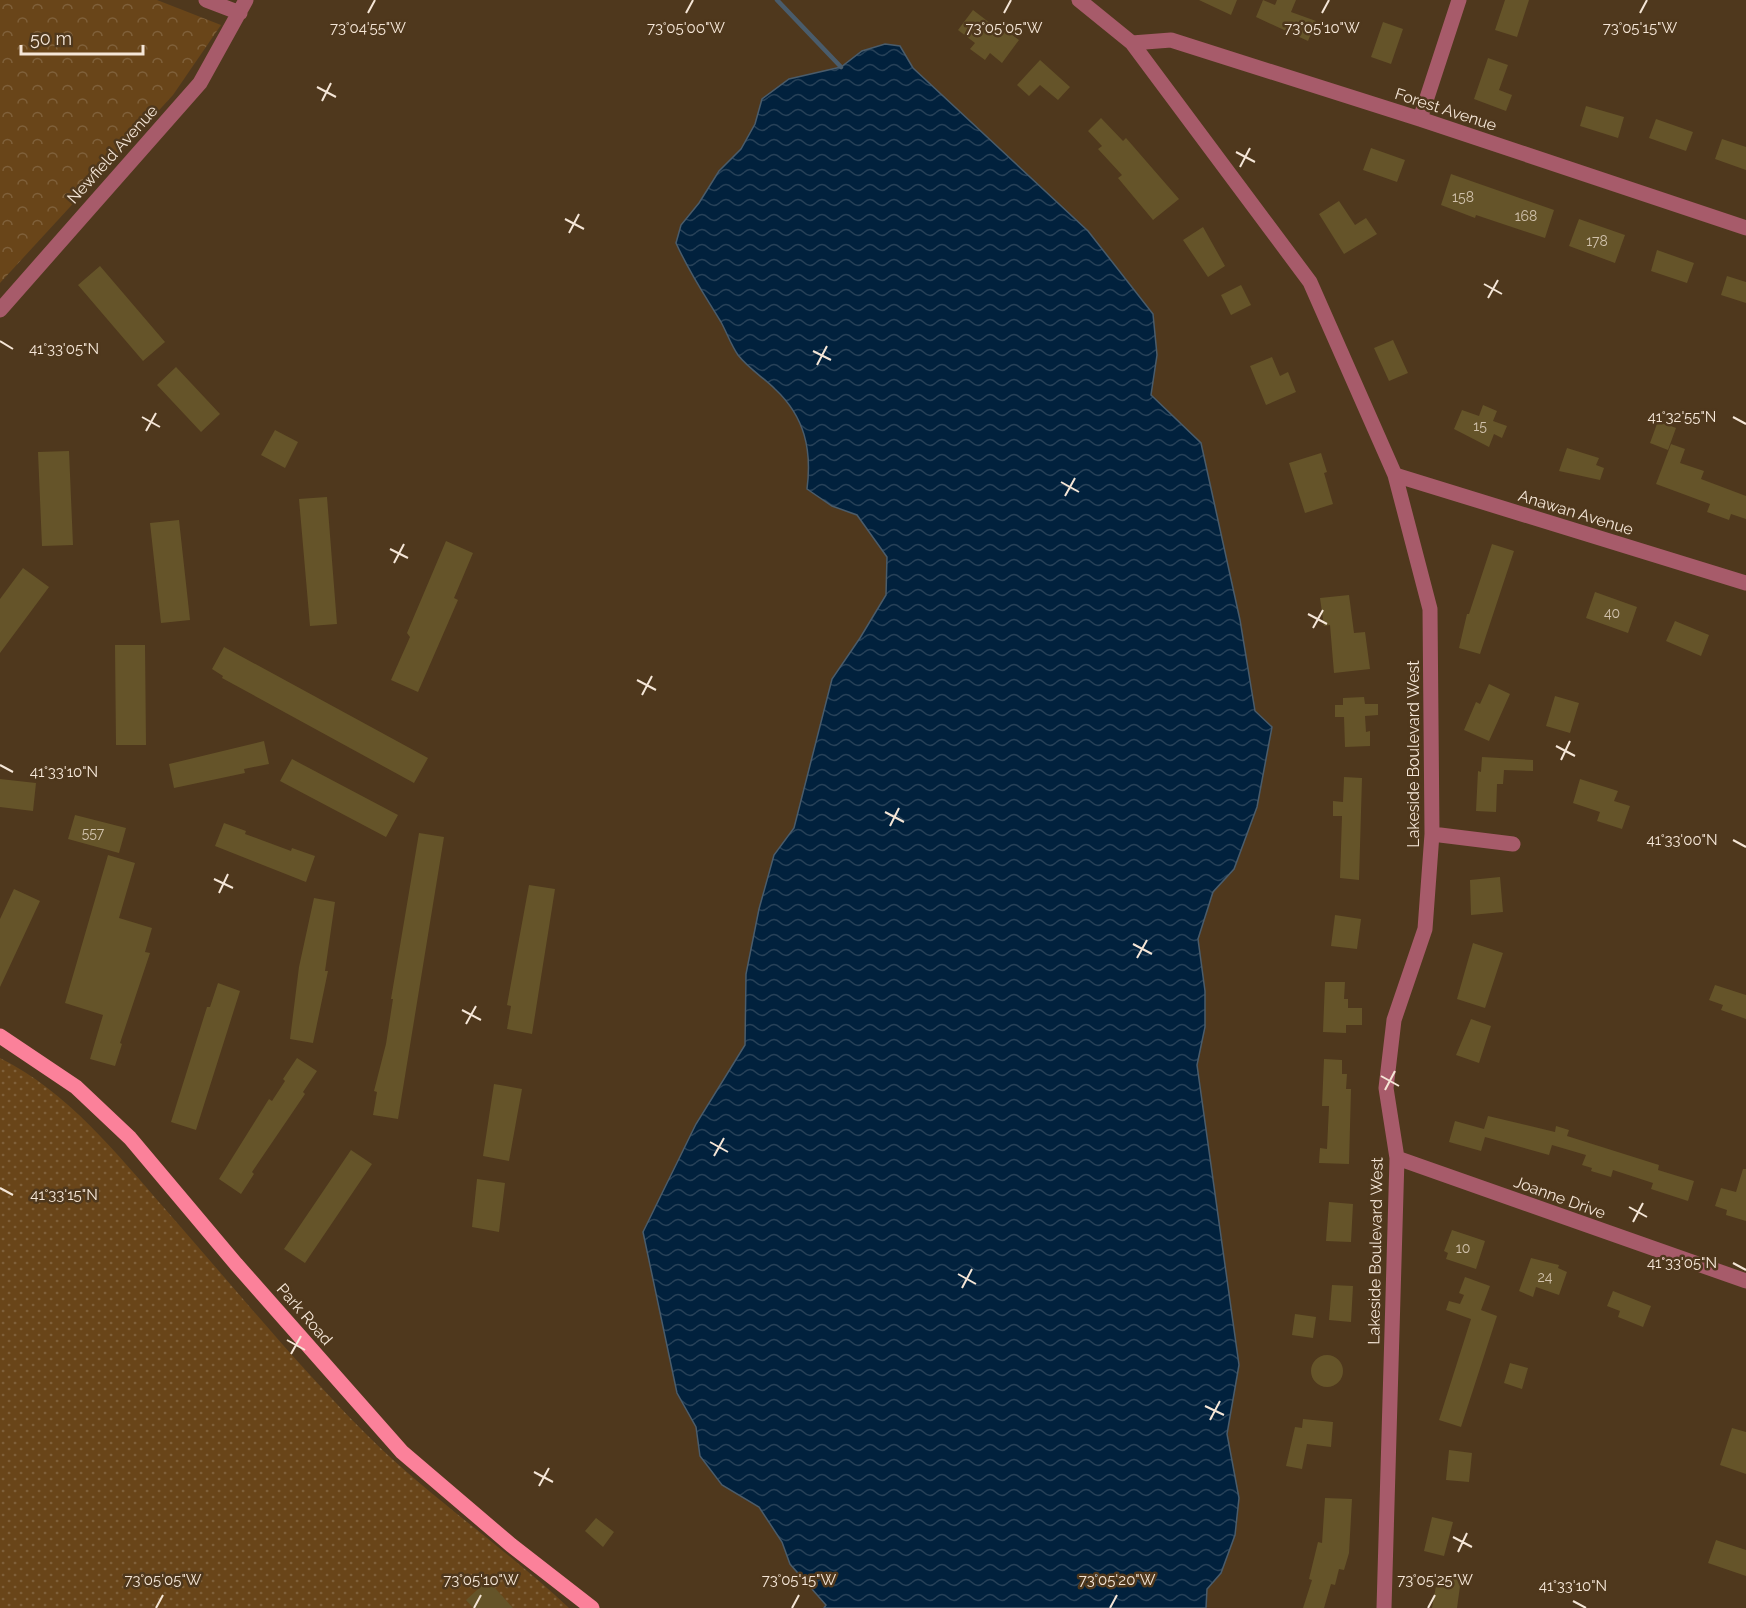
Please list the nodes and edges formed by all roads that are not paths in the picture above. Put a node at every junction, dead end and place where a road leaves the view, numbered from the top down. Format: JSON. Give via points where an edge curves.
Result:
{"nodes":[{"id":1,"x":206,"y":0,"type":"edge"},
{"id":2,"x":1079,"y":0,"type":"edge"},
{"id":3,"x":1459,"y":0,"type":"edge"},
{"id":4,"x":243,"y":7,"type":"edge"},
{"id":5,"x":1132,"y":43,"type":"junction"},
{"id":6,"x":1420,"y":119,"type":"junction"},
{"id":7,"x":1746,"y":228,"type":"edge"},
{"id":8,"x":0,"y":310,"type":"edge"},
{"id":9,"x":1395,"y":475,"type":"junction"},
{"id":10,"x":1746,"y":583,"type":"edge"},
{"id":11,"x":1432,"y":834,"type":"junction"},
{"id":12,"x":1513,"y":844,"type":"dead end"},
{"id":13,"x":0,"y":1036,"type":"edge"},
{"id":14,"x":1396,"y":1158,"type":"junction"},
{"id":15,"x":1746,"y":1281,"type":"edge"},
{"id":16,"x":592,"y":1608,"type":"edge"},
{"id":17,"x":1384,"y":1608,"type":"edge"}],
"edges":[{"from":1,"to":4,"type":"street"},
{"from":2,"to":5,"type":"street","name":"Lakeside Boulevard West"},
{"from":3,"to":6,"type":"street"},
{"from":4,"to":8,"type":"street","name":"Newfield Avenue","via":[[200,83]]},
{"from":5,"to":6,"type":"street","name":"Forest Avenue","via":[[1171,40]]},
{"from":5,"to":9,"type":"street","name":"Lakeside Boulevard West","via":[[1310,282]]},
{"from":6,"to":7,"type":"street","name":"Forest Avenue"},
{"from":9,"to":10,"type":"street","name":"Anawan Avenue"},
{"from":9,"to":11,"type":"street","name":"Lakeside Boulevard West","via":[[1430,609]]},
{"from":11,"to":12,"type":"street"},
{"from":11,"to":14,"type":"street","name":"Lakeside Boulevard West","via":[[1425,929],[1394,1020],[1387,1076]]},
{"from":13,"to":16,"type":"main road","name":"Park Road","via":[[76,1087],[130,1138],[402,1452]]},
{"from":14,"to":15,"type":"street","name":"Joanne Drive"},
{"from":14,"to":17,"type":"street","name":"Lakeside Boulevard West"}]}
